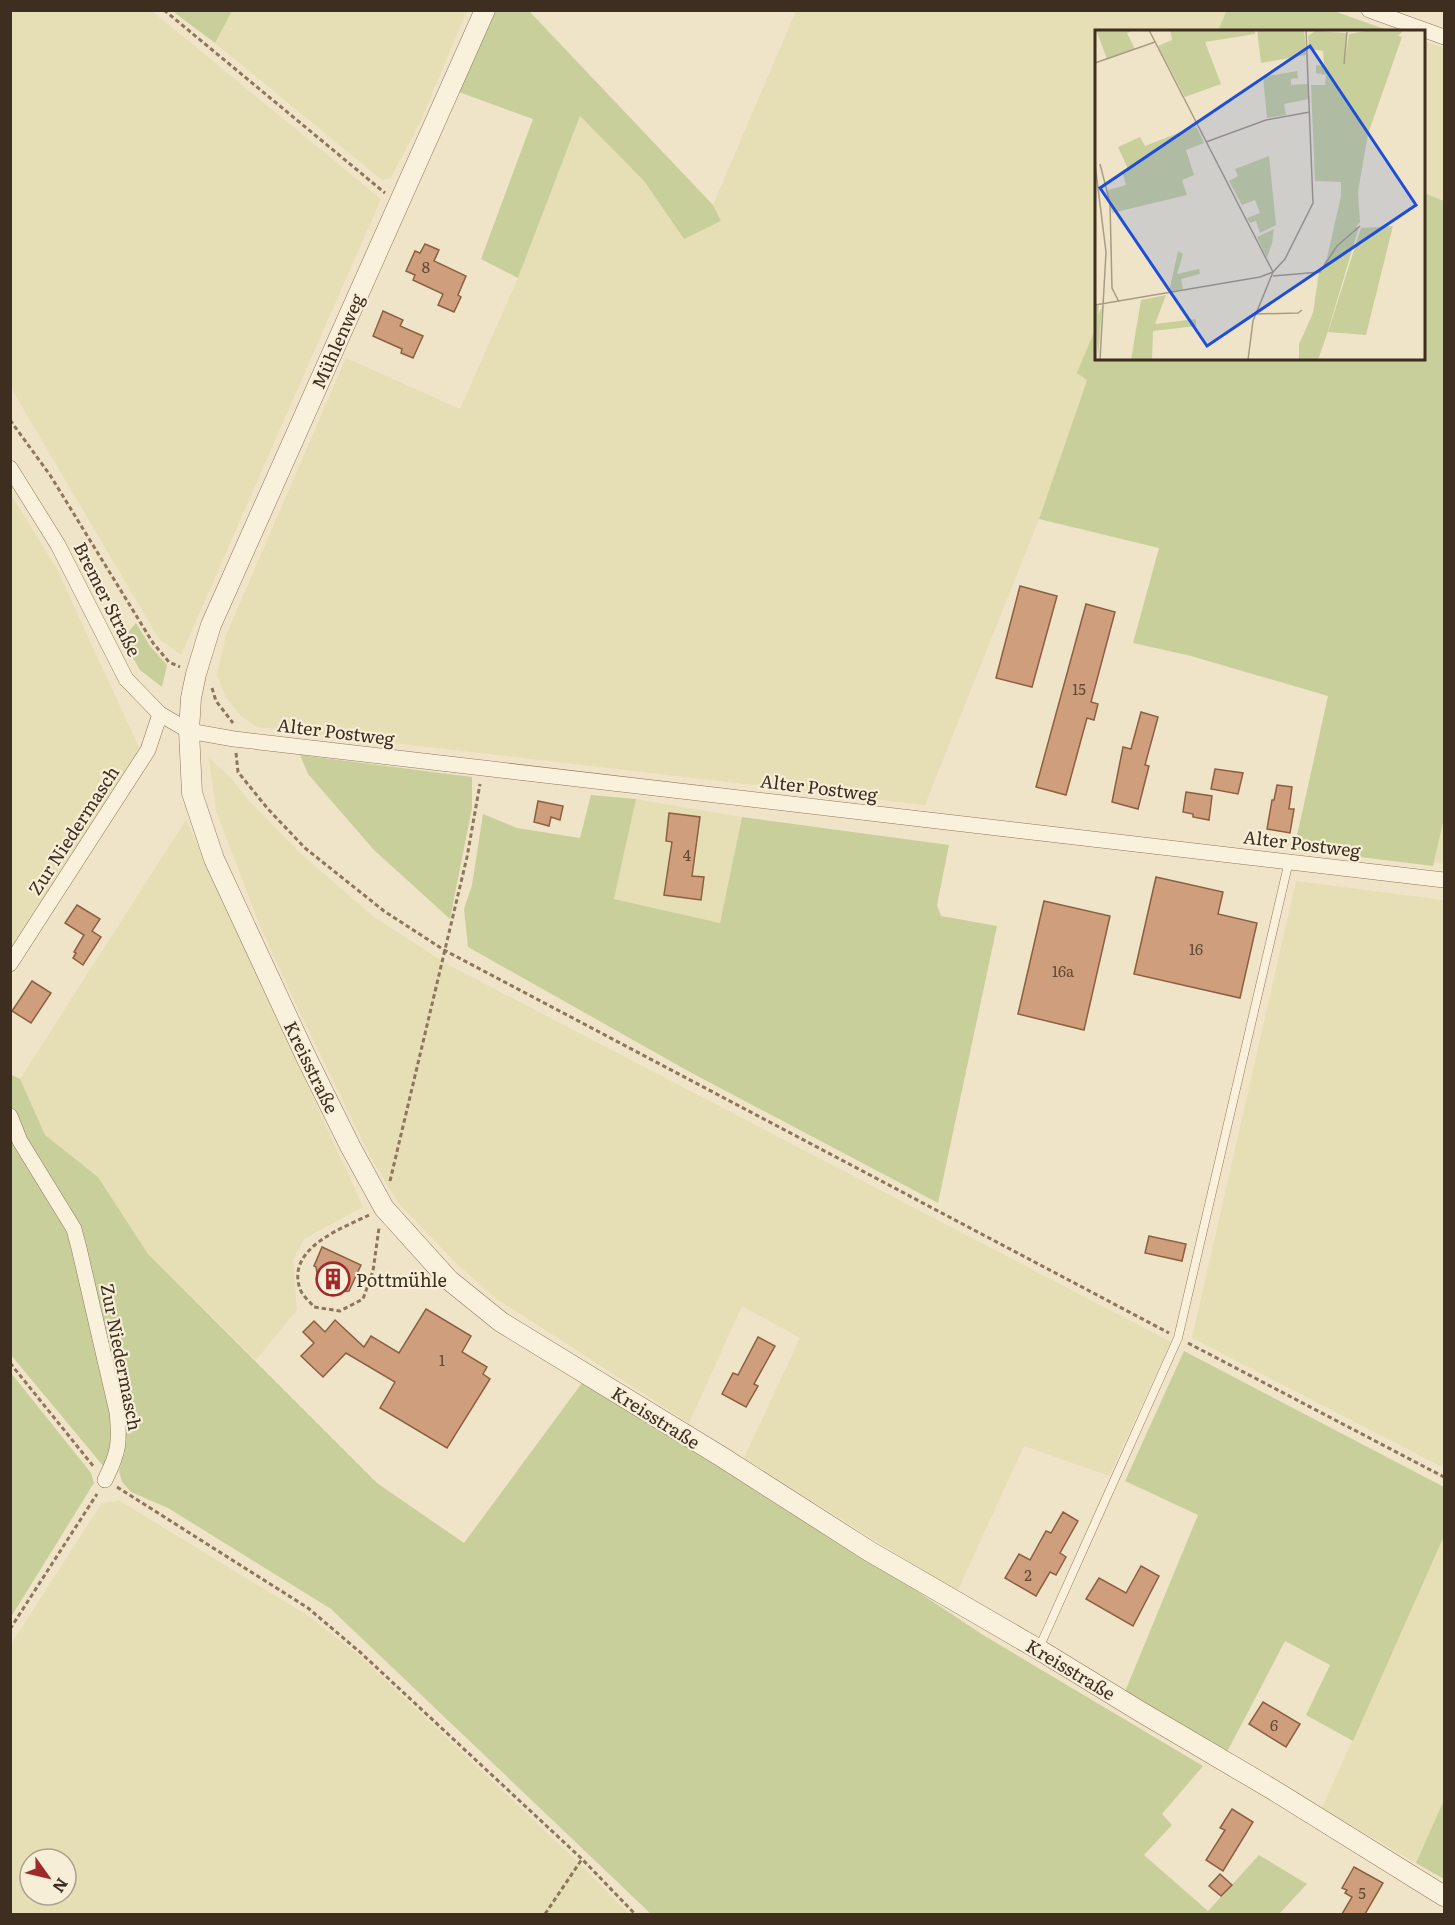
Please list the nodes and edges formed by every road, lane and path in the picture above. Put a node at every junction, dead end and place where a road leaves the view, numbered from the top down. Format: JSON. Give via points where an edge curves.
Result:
{"nodes":[{"id":1,"x":164,"y":10,"type":"edge"},
{"id":2,"x":485,"y":10,"type":"edge"},
{"id":3,"x":1369,"y":10,"type":"edge"},
{"id":4,"x":1425,"y":30,"type":"edge"},
{"id":5,"x":1425,"y":30,"type":"edge"},
{"id":6,"x":1444,"y":37,"type":"edge"},
{"id":7,"x":398,"y":203,"type":"junction"},
{"id":8,"x":10,"y":420,"type":"edge"},
{"id":9,"x":10,"y":468,"type":"edge"},
{"id":10,"x":196,"y":674,"type":"junction"},
{"id":11,"x":160,"y":714,"type":"junction"},
{"id":12,"x":189,"y":731,"type":"junction"},
{"id":13,"x":234,"y":739,"type":"junction"},
{"id":14,"x":483,"y":767,"type":"junction"},
{"id":15,"x":1289,"y":861,"type":"junction"},
{"id":16,"x":1444,"y":879,"type":"edge"},
{"id":17,"x":444,"y":950,"type":"junction"},
{"id":18,"x":10,"y":964,"type":"edge"},
{"id":19,"x":10,"y":1116,"type":"edge"},
{"id":20,"x":384,"y":1208,"type":"junction"},
{"id":21,"x":1178,"y":1338,"type":"junction"},
{"id":22,"x":10,"y":1364,"type":"edge"},
{"id":23,"x":1444,"y":1477,"type":"edge"},
{"id":24,"x":105,"y":1480,"type":"junction"},
{"id":25,"x":10,"y":1629,"type":"edge"},
{"id":26,"x":1038,"y":1649,"type":"junction"},
{"id":27,"x":582,"y":1859,"type":"junction"},
{"id":28,"x":1444,"y":1896,"type":"edge"},
{"id":29,"x":545,"y":1914,"type":"edge"},
{"id":30,"x":635,"y":1914,"type":"edge"}],
"edges":[{"from":1,"to":7,"type":"path"},
{"from":2,"to":7,"type":"street","name":"Mühlenweg"},
{"from":3,"to":4,"type":"street"},
{"from":5,"to":6,"type":"street"},
{"from":7,"to":10,"type":"street","name":"Mühlenweg","via":[[211,625]]},
{"from":8,"to":10,"type":"path","via":[[50,475],[153,643],[169,662]]},
{"from":9,"to":11,"type":"street","name":"Bremer Straße","via":[[58,545],[126,679]]},
{"from":10,"to":12,"type":"street","name":"Kreisstraße"},
{"from":10,"to":13,"type":"path","via":[[208,677],[216,701],[233,722]]},
{"from":11,"to":12,"type":"street","name":"Bremer Straße"},
{"from":11,"to":18,"type":"street","name":"Zur Niedermasch","via":[[148,750]]},
{"from":12,"to":13,"type":"street","name":"Alter Postweg"},
{"from":12,"to":20,"type":"street","name":"Kreisstraße","via":[[192,793],[214,859],[312,1068]]},
{"from":13,"to":14,"type":"street","name":"Alter Postweg"},
{"from":13,"to":17,"type":"path","via":[[238,772],[305,848],[384,911]]},
{"from":14,"to":15,"type":"street","name":"Alter Postweg"},
{"from":14,"to":17,"type":"path","via":[[467,857]]},
{"from":15,"to":16,"type":"street","name":"Alter Postweg"},
{"from":15,"to":21,"type":"lane"},
{"from":17,"to":20,"type":"path"},
{"from":17,"to":21,"type":"path"},
{"from":19,"to":24,"type":"street","name":"Zur Niedermasch","via":[[30,1160],[74,1229],[80,1248],[117,1412],[117,1455]]},
{"from":20,"to":20,"type":"path","via":[[310,1247],[298,1267],[300,1290],[314,1307],[340,1311],[363,1299],[373,1271]]},
{"from":20,"to":26,"type":"street","name":"Kreisstraße","via":[[449,1280],[501,1322],[869,1551]]},
{"from":21,"to":23,"type":"path"},
{"from":21,"to":26,"type":"lane"},
{"from":22,"to":24,"type":"path"},
{"from":24,"to":25,"type":"path"},
{"from":24,"to":27,"type":"path","via":[[308,1608]]},
{"from":26,"to":28,"type":"street","name":"Kreisstraße"},
{"from":27,"to":29,"type":"path"},
{"from":27,"to":30,"type":"path"}]}
